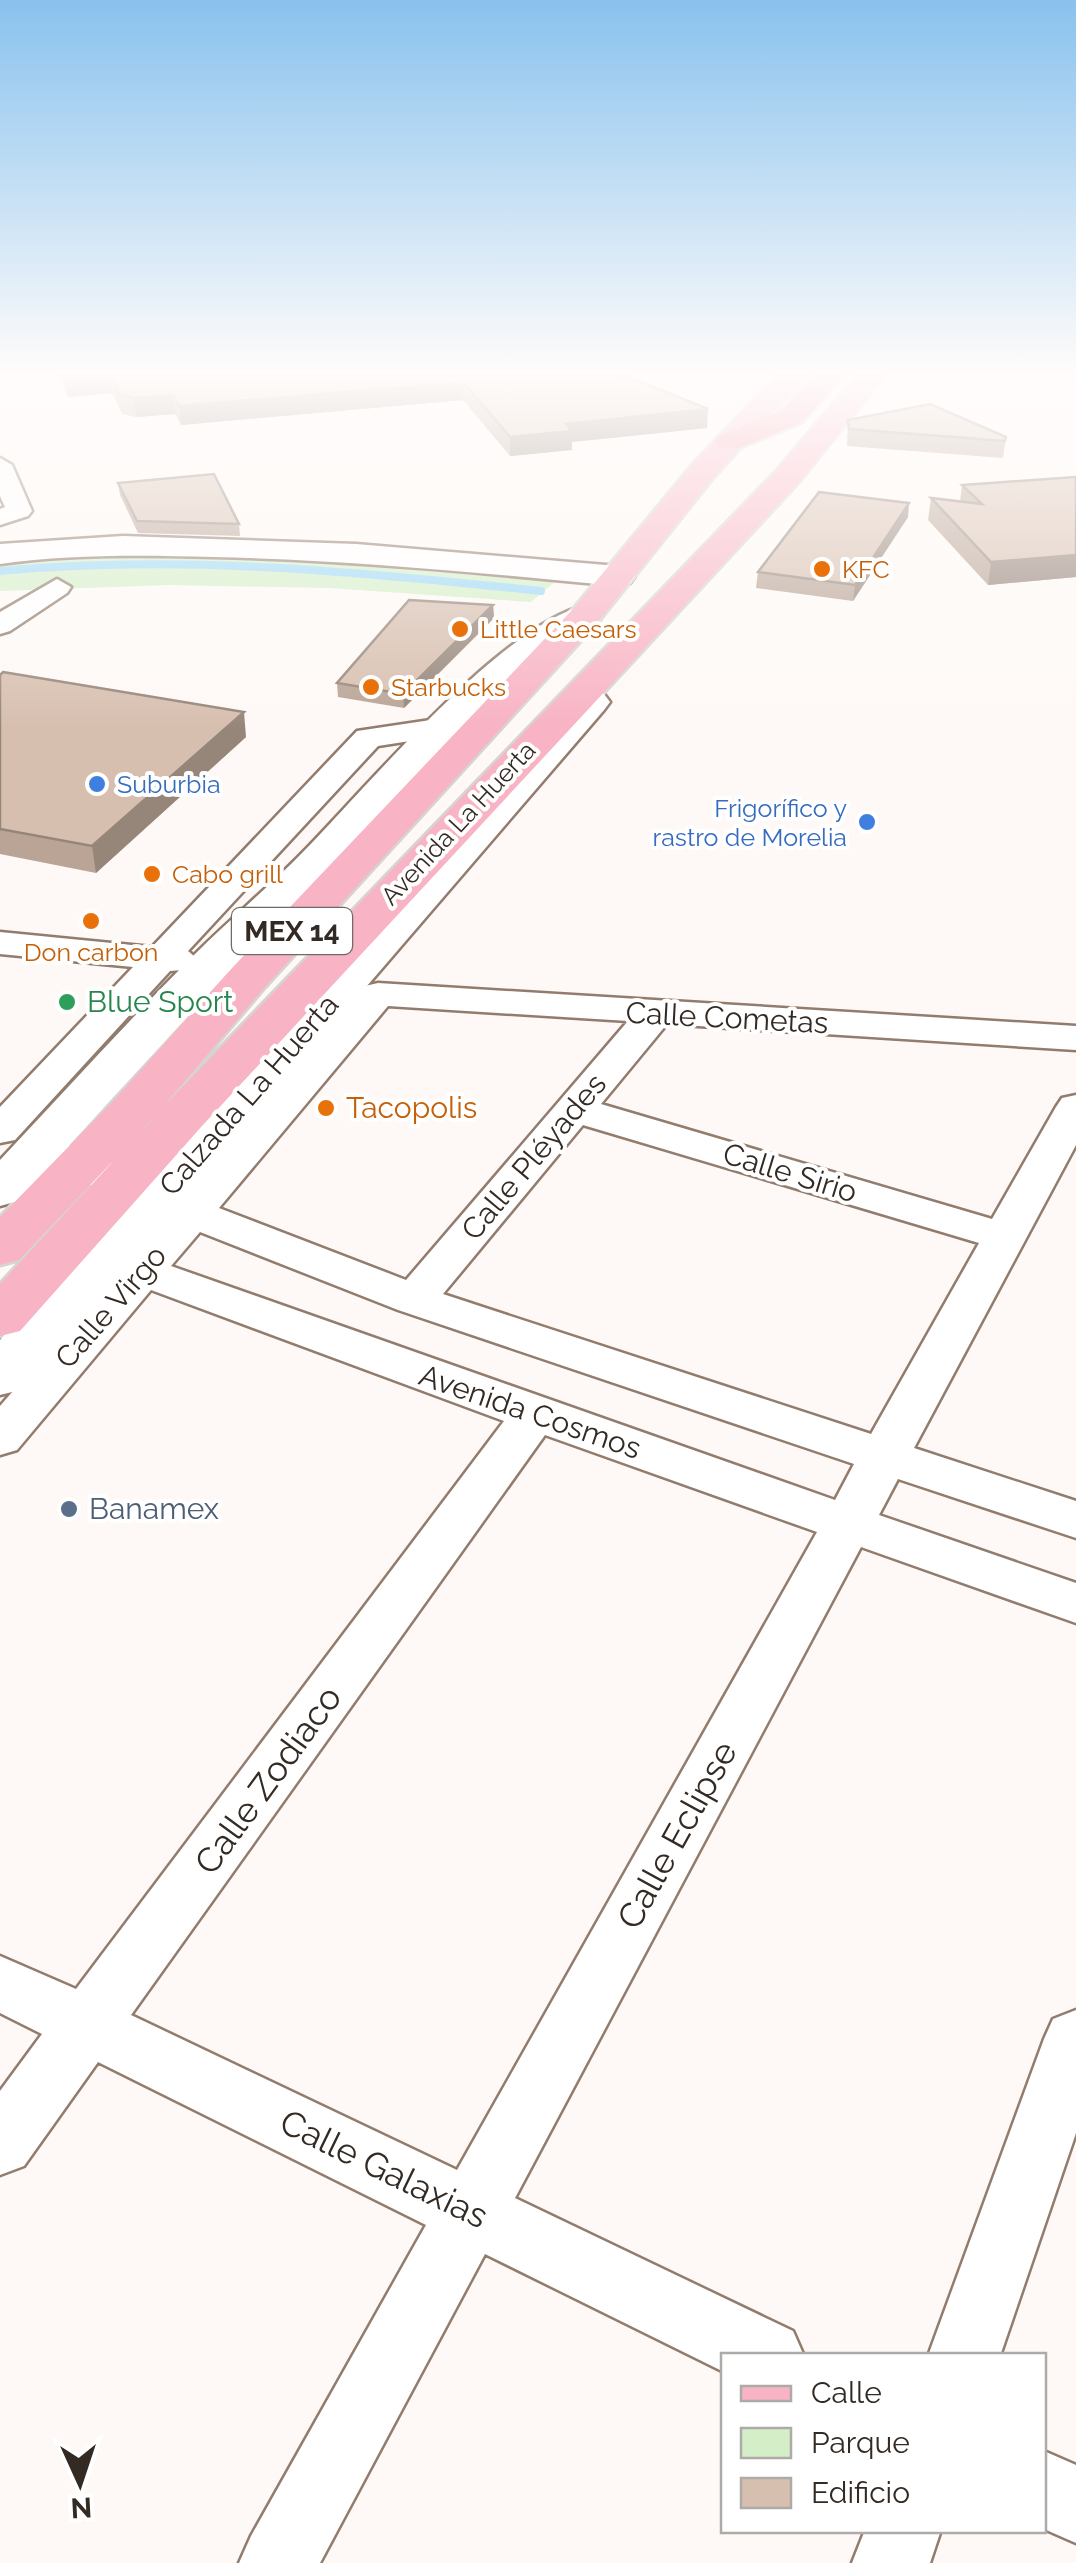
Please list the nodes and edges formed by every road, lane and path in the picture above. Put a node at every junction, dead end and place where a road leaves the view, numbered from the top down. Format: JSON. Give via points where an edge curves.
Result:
{"nodes":[{"id":1,"x":11,"y":492,"type":"edge"},
{"id":2,"x":688,"y":492,"type":"edge"},
{"id":3,"x":773,"y":492,"type":"edge"},
{"id":4,"x":0,"y":517,"type":"edge"},
{"id":5,"x":0,"y":554,"type":"edge"},
{"id":6,"x":618,"y":576,"type":"junction"},
{"id":7,"x":57,"y":586,"type":"dead end"},
{"id":8,"x":586,"y":615,"type":"junction"},
{"id":9,"x":0,"y":625,"type":"edge"},
{"id":10,"x":603,"y":670,"type":"junction"},
{"id":11,"x":444,"y":727,"type":"junction"},
{"id":12,"x":0,"y":942,"type":"edge"},
{"id":13,"x":164,"y":958,"type":"junction"},
{"id":14,"x":210,"y":966,"type":"junction"},
{"id":15,"x":378,"y":994,"type":"joint"},
{"id":16,"x":654,"y":1014,"type":"junction"},
{"id":17,"x":1076,"y":1038,"type":"edge"},
{"id":18,"x":84,"y":1105,"type":"junction"},
{"id":19,"x":1076,"y":1107,"type":"edge"},
{"id":20,"x":574,"y":1109,"type":"junction"},
{"id":21,"x":132,"y":1110,"type":"junction"},
{"id":22,"x":184,"y":1115,"type":"junction"},
{"id":23,"x":72,"y":1183,"type":"edge"},
{"id":24,"x":1005,"y":1237,"type":"junction"},
{"id":25,"x":0,"y":1248,"type":"edge"},
{"id":26,"x":414,"y":1300,"type":"junction"},
{"id":27,"x":0,"y":1318,"type":"edge"},
{"id":28,"x":0,"y":1376,"type":"edge"},
{"id":29,"x":535,"y":1414,"type":"junction"},
{"id":30,"x":0,"y":1438,"type":"edge"},
{"id":31,"x":884,"y":1456,"type":"junction"},
{"id":32,"x":1076,"y":1520,"type":"edge"},
{"id":33,"x":848,"y":1523,"type":"junction"},
{"id":34,"x":1076,"y":1603,"type":"edge"},
{"id":35,"x":0,"y":1983,"type":"edge"},
{"id":36,"x":89,"y":2026,"type":"junction"},
{"id":37,"x":1076,"y":2039,"type":"edge"},
{"id":38,"x":0,"y":2144,"type":"edge"},
{"id":39,"x":470,"y":2212,"type":"junction"},
{"id":40,"x":762,"y":2353,"type":"edge"},
{"id":41,"x":965,"y":2353,"type":"edge"},
{"id":42,"x":1046,"y":2490,"type":"edge"},
{"id":43,"x":1076,"y":2505,"type":"edge"},
{"id":44,"x":902,"y":2533,"type":"edge"},
{"id":45,"x":278,"y":2563,"type":"edge"},
{"id":46,"x":891,"y":2563,"type":"edge"}],
"edges":[{"from":1,"to":4,"type":"street","via":[[19,511]]},
{"from":2,"to":6,"type":"main road","name":"Avenida La Huerta","number":"MEX 14"},
{"from":3,"to":10,"type":"main road","name":"Avenida La Huerta","number":"MEX 14"},
{"from":5,"to":6,"type":"street","via":[[129,546],[265,548]]},
{"from":6,"to":8,"type":"main road","name":"Avenida La Huerta","number":"MEX 14"},
{"from":7,"to":9,"type":"street"},
{"from":8,"to":11,"type":"street","name":"Calzada La Huerta","via":[[534,646]]},
{"from":8,"to":21,"type":"main road","name":"Avenida La Huerta","number":"MEX 14"},
{"from":10,"to":22,"type":"main road","name":"Avenida La Huerta","number":"MEX 14"},
{"from":10,"to":23,"type":"street","name":"Calzada La Huerta","via":[[590,704]]},
{"from":11,"to":13,"type":"street","via":[[368,738]]},
{"from":11,"to":14,"type":"street","name":"Calzada La Huerta"},
{"from":12,"to":13,"type":"street"},
{"from":13,"to":14,"type":"street"},
{"from":13,"to":23,"type":"street"},
{"from":14,"to":18,"type":"street","name":"Calzada La Huerta"},
{"from":15,"to":16,"type":"street","name":"Calle Cometas"},
{"from":15,"to":23,"type":"street","name":"Calle Virgo"},
{"from":16,"to":17,"type":"street","name":"Calle Cometas"},
{"from":16,"to":20,"type":"street","name":"Calle Pléyades"},
{"from":18,"to":21,"type":"street"},
{"from":18,"to":23,"type":"street","name":"Calzada La Huerta"},
{"from":19,"to":24,"type":"street","name":"Calle Eclipse"},
{"from":20,"to":24,"type":"street","name":"Calle Sirio"},
{"from":20,"to":26,"type":"street","name":"Calle Pléyades"},
{"from":21,"to":22,"type":"street"},
{"from":21,"to":23,"type":"main road","name":"Avenida La Huerta","number":"MEX 14"},
{"from":22,"to":23,"type":"main road","name":"Avenida La Huerta","number":"MEX 14"},
{"from":23,"to":25,"type":"main road","name":"Avenida La Huerta","number":"MEX 14"},
{"from":23,"to":26,"type":"street"},
{"from":23,"to":27,"type":"main road","name":"Avenida La Huerta","number":"MEX 14"},
{"from":23,"to":28,"type":"street","name":"Calzada La Huerta"},
{"from":23,"to":29,"type":"street","name":"Avenida Cosmos"},
{"from":23,"to":30,"type":"street","name":"Calle Virgo"},
{"from":24,"to":31,"type":"street","name":"Calle Eclipse"},
{"from":26,"to":31,"type":"street"},
{"from":29,"to":33,"type":"street","name":"Avenida Cosmos"},
{"from":29,"to":36,"type":"street","name":"Calle Zodiaco"},
{"from":31,"to":32,"type":"street"},
{"from":31,"to":33,"type":"street","name":"Calle Eclipse"},
{"from":33,"to":34,"type":"street","name":"Avenida Cosmos"},
{"from":33,"to":39,"type":"street","name":"Calle Eclipse"},
{"from":35,"to":36,"type":"street","name":"Calle Galaxias"},
{"from":36,"to":38,"type":"street","name":"Calle Zodiaco"},
{"from":36,"to":39,"type":"street","name":"Calle Galaxias"},
{"from":37,"to":41,"type":"street"},
{"from":39,"to":40,"type":"street","name":"Calle Galaxias"},
{"from":39,"to":45,"type":"street","name":"Calle Eclipse"},
{"from":42,"to":43,"type":"street"},
{"from":44,"to":46,"type":"street"}]}
